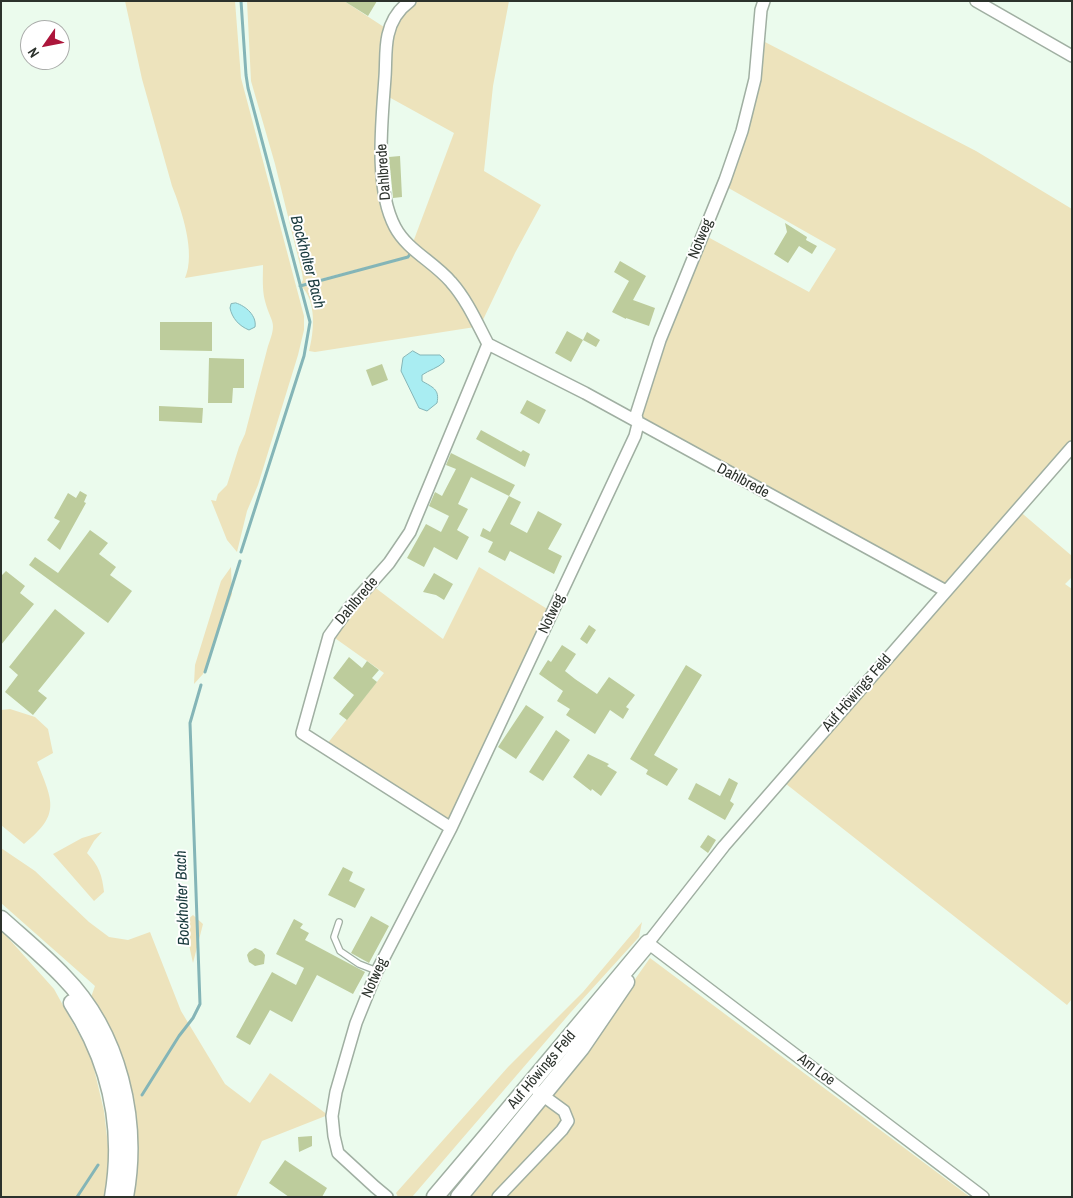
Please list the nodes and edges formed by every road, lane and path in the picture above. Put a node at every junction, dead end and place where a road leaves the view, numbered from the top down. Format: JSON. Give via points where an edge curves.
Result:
{"nodes":[{"id":1,"x":410,"y":1,"type":"edge"},
{"id":2,"x":764,"y":1,"type":"edge"},
{"id":3,"x":976,"y":1,"type":"edge"},
{"id":4,"x":1072,"y":56,"type":"edge"},
{"id":5,"x":488,"y":344,"type":"junction"},
{"id":6,"x":638,"y":424,"type":"junction"},
{"id":7,"x":1072,"y":447,"type":"edge"},
{"id":8,"x":946,"y":591,"type":"junction"},
{"id":9,"x":451,"y":828,"type":"junction"},
{"id":10,"x":1,"y":919,"type":"edge"},
{"id":11,"x":338,"y":922,"type":"dead end"},
{"id":12,"x":26,"y":941,"type":"junction"},
{"id":13,"x":648,"y":943,"type":"junction"},
{"id":14,"x":377,"y":971,"type":"junction"},
{"id":15,"x":529,"y":1085,"type":"junction"},
{"id":16,"x":543,"y":1096,"type":"junction"},
{"id":17,"x":113,"y":1197,"type":"edge"},
{"id":18,"x":125,"y":1197,"type":"edge"},
{"id":19,"x":387,"y":1197,"type":"edge"},
{"id":20,"x":435,"y":1197,"type":"edge"},
{"id":21,"x":459,"y":1197,"type":"edge"},
{"id":22,"x":498,"y":1197,"type":"edge"},
{"id":23,"x":983,"y":1197,"type":"edge"}],
"edges":[{"from":1,"to":5,"type":"street","name":"Dahlbrede","via":[[399,11],[388,36],[381,150],[386,205],[395,228],[406,242],[461,294]]},
{"from":2,"to":6,"type":"street","name":"Notweg","via":[[755,79],[742,131],[660,340],[636,415]]},
{"from":3,"to":4,"type":"street"},
{"from":5,"to":6,"type":"street","name":"Dahlbrede"},
{"from":5,"to":9,"type":"street","name":"Dahlbrede","via":[[410,532],[329,636],[302,733]]},
{"from":6,"to":8,"type":"street","name":"Dahlbrede"},
{"from":6,"to":9,"type":"street","name":"Notweg"},
{"from":7,"to":8,"type":"street","name":"Auf Höwings Feld"},
{"from":8,"to":13,"type":"street","name":"Auf Höwings Feld","via":[[724,846]]},
{"from":9,"to":14,"type":"street","name":"Notweg"},
{"from":10,"to":12,"type":"main road"},
{"from":11,"to":14,"type":"lane","via":[[334,936],[340,951]]},
{"from":12,"to":17,"type":"main road","via":[[79,1014],[104,1067],[117,1129],[117,1172]]},
{"from":12,"to":18,"type":"main road","via":[[78,993],[112,1051],[128,1120],[129,1177]]},
{"from":13,"to":15,"type":"main road","name":"Auf Höwings Feld"},
{"from":13,"to":16,"type":"main road","name":"Auf Höwings Feld","via":[[621,992]]},
{"from":13,"to":23,"type":"street","name":"Am Loe"},
{"from":14,"to":19,"type":"street","name":"Notweg","via":[[356,1023],[332,1116],[338,1153]]},
{"from":15,"to":16,"type":"street"},
{"from":15,"to":20,"type":"main road","name":"Auf Höwings Feld"},
{"from":16,"to":21,"type":"main road","name":"Auf Höwings Feld"},
{"from":16,"to":22,"type":"street","via":[[564,1111],[568,1121]]}]}
